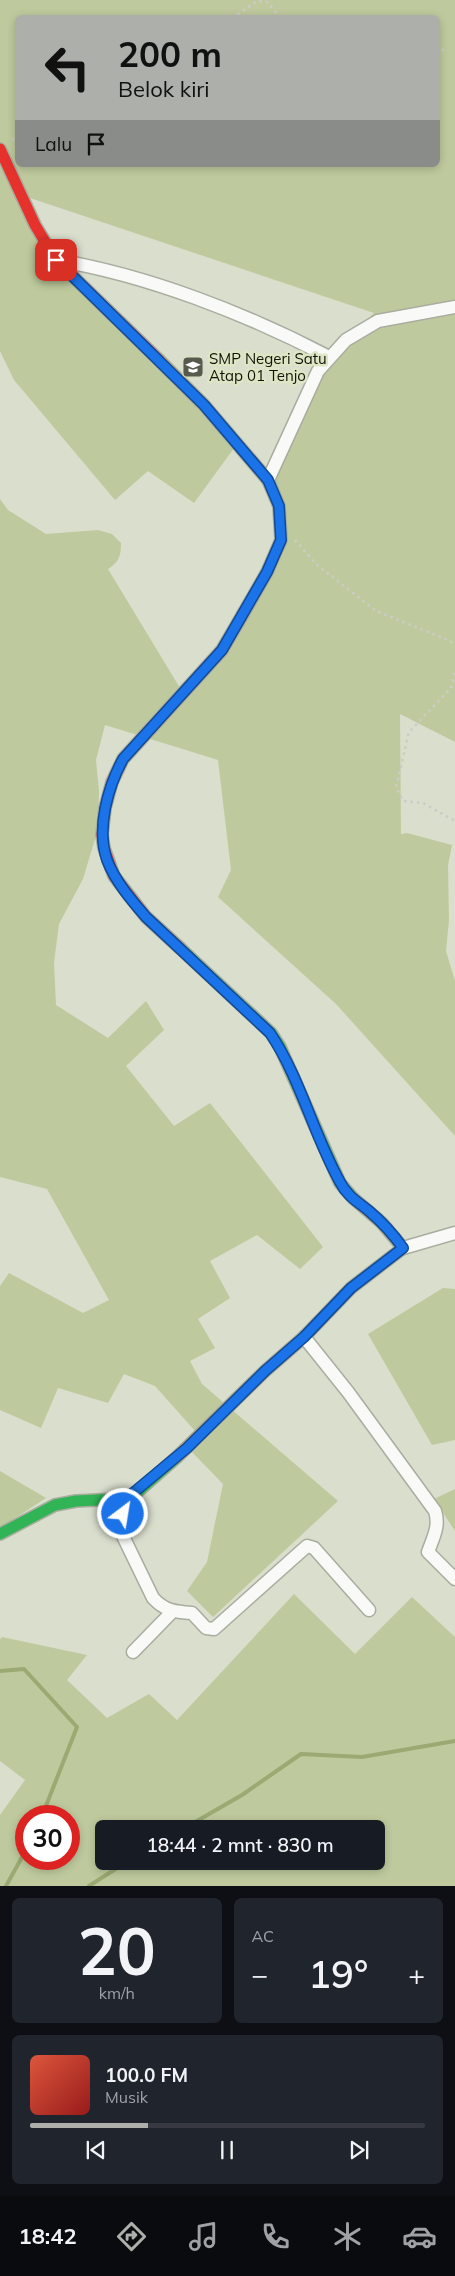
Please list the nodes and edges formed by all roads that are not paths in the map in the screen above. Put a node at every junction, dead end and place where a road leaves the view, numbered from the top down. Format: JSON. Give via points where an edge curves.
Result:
{"nodes":[{"id":1,"x":0,"y":148,"type":"edge"},
{"id":2,"x":56,"y":260,"type":"junction"},
{"id":3,"x":455,"y":307,"type":"edge"},
{"id":4,"x":329,"y":357,"type":"junction"},
{"id":5,"x":268,"y":480,"type":"junction"},
{"id":6,"x":455,"y":1234,"type":"edge"},
{"id":7,"x":403,"y":1248,"type":"junction"},
{"id":8,"x":304,"y":1337,"type":"junction"},
{"id":9,"x":127,"y":1498,"type":"junction"},
{"id":10,"x":0,"y":1534,"type":"edge"},
{"id":11,"x":455,"y":1579,"type":"edge"},
{"id":12,"x":369,"y":1610,"type":"dead end"},
{"id":13,"x":172,"y":1612,"type":"junction"},
{"id":14,"x":134,"y":1652,"type":"dead end"}],
"edges":[{"from":1,"to":2,"type":"street","via":[[35,225]]},
{"from":2,"to":4,"type":"street","via":[[96,266],[207,302]]},
{"from":2,"to":5,"type":"street","via":[[204,405]]},
{"from":3,"to":4,"type":"street","via":[[378,321],[346,340]]},
{"from":4,"to":5,"type":"street","via":[[305,396]]},
{"from":5,"to":7,"type":"street","via":[[279,506],[281,540],[267,572],[222,650],[123,759],[112,779],[103,829],[107,859],[146,917],[270,1033],[280,1047],[323,1149],[347,1195],[394,1234]]},
{"from":6,"to":7,"type":"street"},
{"from":7,"to":8,"type":"street","via":[[351,1288]]},
{"from":8,"to":9,"type":"street","via":[[187,1448]]},
{"from":8,"to":11,"type":"street","via":[[435,1511],[437,1526],[428,1552]]},
{"from":9,"to":10,"type":"street","via":[[83,1499],[56,1505]]},
{"from":9,"to":13,"type":"street","via":[[122,1534],[153,1598]]},
{"from":12,"to":13,"type":"street","via":[[314,1548],[306,1546],[214,1629],[206,1628],[192,1613]]},
{"from":13,"to":14,"type":"street"}]}
